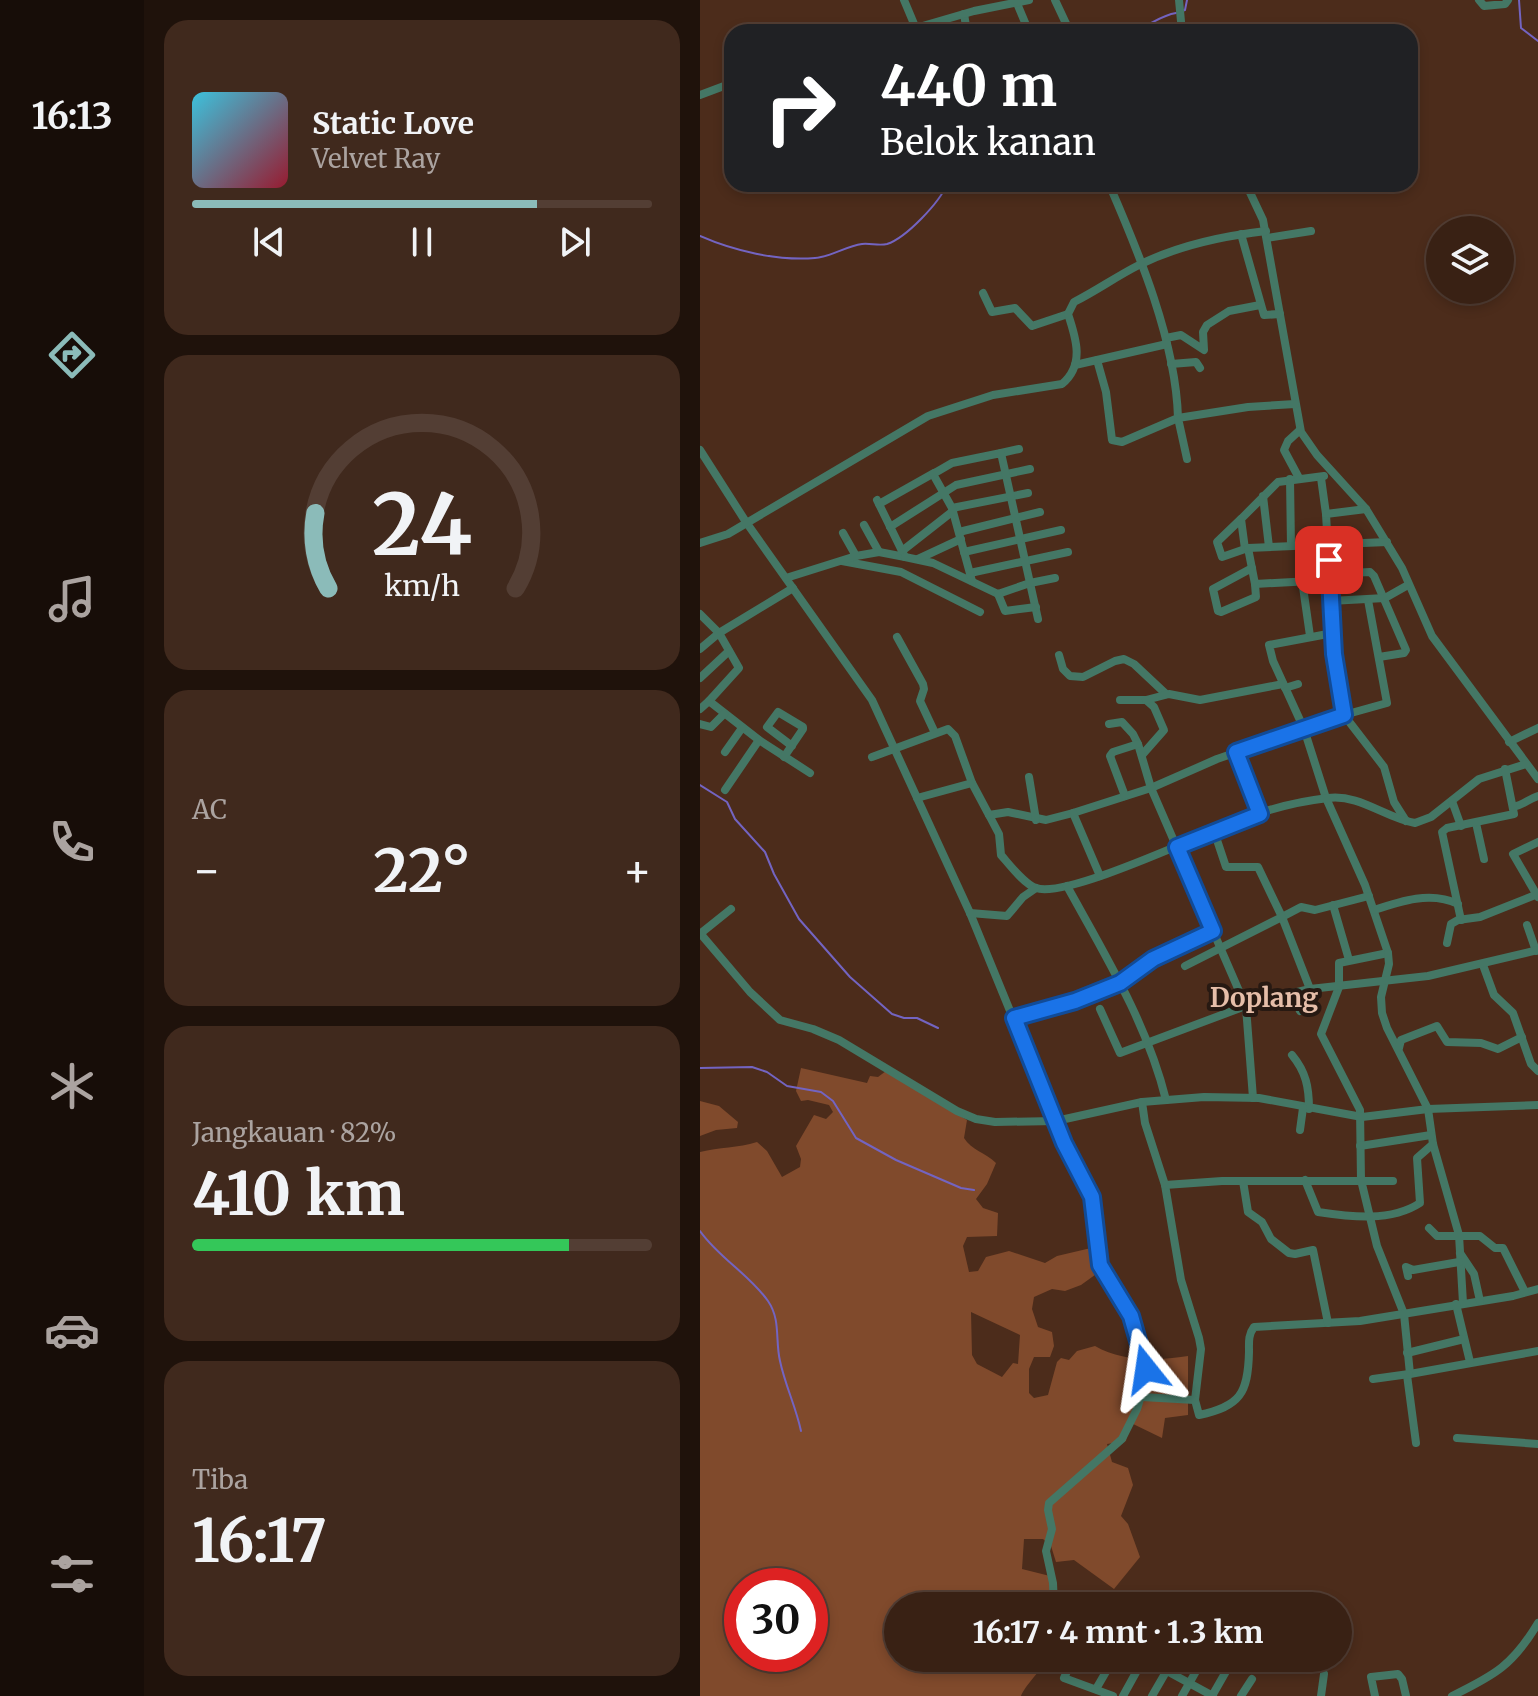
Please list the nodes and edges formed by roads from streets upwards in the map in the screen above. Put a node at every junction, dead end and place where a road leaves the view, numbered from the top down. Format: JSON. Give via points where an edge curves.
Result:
{"nodes":[{"id":1,"x":904,"y":0,"type":"edge"},
{"id":2,"x":1029,"y":0,"type":"edge"},
{"id":3,"x":1055,"y":0,"type":"edge"},
{"id":4,"x":1479,"y":0,"type":"edge"},
{"id":5,"x":1508,"y":0,"type":"edge"},
{"id":6,"x":1016,"y":1,"type":"edge"},
{"id":7,"x":964,"y":14,"type":"junction"},
{"id":8,"x":914,"y":24,"type":"edge"},
{"id":9,"x":934,"y":24,"type":"edge"},
{"id":10,"x":966,"y":24,"type":"edge"},
{"id":11,"x":1026,"y":24,"type":"edge"},
{"id":12,"x":1066,"y":24,"type":"edge"},
{"id":13,"x":724,"y":86,"type":"edge"},
{"id":14,"x":700,"y":95,"type":"edge"},
{"id":15,"x":1112,"y":192,"type":"edge"},
{"id":16,"x":1250,"y":192,"type":"edge"},
{"id":17,"x":1311,"y":231,"type":"dead end"},
{"id":18,"x":1241,"y":234,"type":"junction"},
{"id":19,"x":1266,"y":235,"type":"junction"},
{"id":20,"x":1141,"y":264,"type":"junction"},
{"id":21,"x":983,"y":293,"type":"dead end"},
{"id":22,"x":1260,"y":305,"type":"junction"},
{"id":23,"x":1068,"y":314,"type":"junction"},
{"id":24,"x":1280,"y":314,"type":"junction"},
{"id":25,"x":1166,"y":341,"type":"junction"},
{"id":26,"x":1097,"y":360,"type":"junction"},
{"id":27,"x":1171,"y":364,"type":"junction"},
{"id":28,"x":1075,"y":365,"type":"junction"},
{"id":29,"x":1200,"y":368,"type":"dead end"},
{"id":30,"x":1295,"y":404,"type":"junction"},
{"id":31,"x":1178,"y":418,"type":"junction"},
{"id":32,"x":1300,"y":430,"type":"junction"},
{"id":33,"x":1019,"y":449,"type":"dead end"},
{"id":34,"x":700,"y":450,"type":"edge"},
{"id":35,"x":1001,"y":453,"type":"junction"},
{"id":36,"x":1187,"y":459,"type":"dead end"},
{"id":37,"x":945,"y":467,"type":"dead end"},
{"id":38,"x":1030,"y":469,"type":"dead end"},
{"id":39,"x":1331,"y":470,"type":"junction"},
{"id":40,"x":933,"y":474,"type":"junction"},
{"id":41,"x":1006,"y":474,"type":"junction"},
{"id":42,"x":1295,"y":478,"type":"junction"},
{"id":43,"x":1321,"y":478,"type":"junction"},
{"id":44,"x":1028,"y":493,"type":"dead end"},
{"id":45,"x":944,"y":494,"type":"junction"},
{"id":46,"x":1263,"y":496,"type":"junction"},
{"id":47,"x":1011,"y":497,"type":"junction"},
{"id":48,"x":1366,"y":509,"type":"junction"},
{"id":49,"x":953,"y":510,"type":"junction"},
{"id":50,"x":1040,"y":512,"type":"dead end"},
{"id":51,"x":1326,"y":514,"type":"junction"},
{"id":52,"x":1016,"y":518,"type":"junction"},
{"id":53,"x":1241,"y":519,"type":"junction"},
{"id":54,"x":746,"y":522,"type":"junction"},
{"id":55,"x":864,"y":525,"type":"dead end"},
{"id":56,"x":890,"y":527,"type":"junction"},
{"id":57,"x":1061,"y":530,"type":"dead end"},
{"id":58,"x":843,"y":533,"type":"dead end"},
{"id":59,"x":960,"y":535,"type":"junction"},
{"id":60,"x":1020,"y":539,"type":"junction"},
{"id":61,"x":1387,"y":542,"type":"junction"},
{"id":62,"x":700,"y":543,"type":"edge"},
{"id":63,"x":1328,"y":544,"type":"junction"},
{"id":64,"x":1291,"y":546,"type":"junction"},
{"id":65,"x":1269,"y":547,"type":"junction"},
{"id":66,"x":1246,"y":548,"type":"junction"},
{"id":67,"x":879,"y":552,"type":"junction"},
{"id":68,"x":1068,"y":552,"type":"dead end"},
{"id":69,"x":904,"y":554,"type":"junction"},
{"id":70,"x":965,"y":555,"type":"junction"},
{"id":71,"x":856,"y":556,"type":"junction"},
{"id":72,"x":917,"y":560,"type":"junction"},
{"id":73,"x":842,"y":561,"type":"junction"},
{"id":74,"x":1025,"y":561,"type":"junction"},
{"id":75,"x":1252,"y":568,"type":"junction"},
{"id":76,"x":951,"y":571,"type":"junction"},
{"id":77,"x":971,"y":577,"type":"junction"},
{"id":78,"x":1330,"y":577,"type":"junction"},
{"id":79,"x":786,"y":578,"type":"junction"},
{"id":80,"x":1055,"y":578,"type":"dead end"},
{"id":81,"x":1302,"y":580,"type":"junction"},
{"id":82,"x":1030,"y":583,"type":"junction"},
{"id":83,"x":1255,"y":584,"type":"junction"},
{"id":84,"x":1408,"y":585,"type":"junction"},
{"id":85,"x":793,"y":588,"type":"junction"},
{"id":86,"x":998,"y":594,"type":"junction"},
{"id":87,"x":1385,"y":598,"type":"junction"},
{"id":88,"x":1368,"y":600,"type":"junction"},
{"id":89,"x":1330,"y":601,"type":"junction"},
{"id":90,"x":1036,"y":607,"type":"junction"},
{"id":91,"x":980,"y":612,"type":"dead end"},
{"id":92,"x":701,"y":617,"type":"edge"},
{"id":93,"x":1038,"y":619,"type":"dead end"},
{"id":94,"x":719,"y":633,"type":"junction"},
{"id":95,"x":1333,"y":633,"type":"junction"},
{"id":96,"x":1310,"y":636,"type":"junction"},
{"id":97,"x":897,"y":637,"type":"dead end"},
{"id":98,"x":700,"y":649,"type":"edge"},
{"id":99,"x":729,"y":651,"type":"junction"},
{"id":100,"x":1059,"y":655,"type":"dead end"},
{"id":101,"x":1379,"y":657,"type":"junction"},
{"id":102,"x":700,"y":678,"type":"edge"},
{"id":103,"x":1298,"y":684,"type":"dead end"},
{"id":104,"x":1284,"y":686,"type":"junction"},
{"id":105,"x":1166,"y":695,"type":"junction"},
{"id":106,"x":1120,"y":700,"type":"dead end"},
{"id":107,"x":1146,"y":700,"type":"junction"},
{"id":108,"x":709,"y":701,"type":"junction"},
{"id":109,"x":700,"y":709,"type":"edge"},
{"id":110,"x":724,"y":714,"type":"junction"},
{"id":111,"x":1344,"y":715,"type":"junction"},
{"id":112,"x":700,"y":724,"type":"edge"},
{"id":113,"x":1109,"y":724,"type":"dead end"},
{"id":114,"x":742,"y":728,"type":"junction"},
{"id":115,"x":1538,"y":728,"type":"edge"},
{"id":116,"x":1304,"y":729,"type":"junction"},
{"id":117,"x":935,"y":733,"type":"junction"},
{"id":118,"x":759,"y":740,"type":"junction"},
{"id":119,"x":1509,"y":742,"type":"junction"},
{"id":120,"x":1138,"y":744,"type":"junction"},
{"id":121,"x":792,"y":746,"type":"junction"},
{"id":122,"x":894,"y":748,"type":"junction"},
{"id":123,"x":725,"y":752,"type":"dead end"},
{"id":124,"x":1236,"y":752,"type":"junction"},
{"id":125,"x":1142,"y":755,"type":"junction"},
{"id":126,"x":784,"y":757,"type":"junction"},
{"id":127,"x":872,"y":757,"type":"dead end"},
{"id":128,"x":1526,"y":764,"type":"junction"},
{"id":129,"x":1505,"y":769,"type":"junction"},
{"id":130,"x":810,"y":773,"type":"dead end"},
{"id":131,"x":1537,"y":775,"type":"edge"},
{"id":132,"x":1029,"y":777,"type":"dead end"},
{"id":133,"x":972,"y":783,"type":"junction"},
{"id":134,"x":1151,"y":788,"type":"junction"},
{"id":135,"x":725,"y":790,"type":"dead end"},
{"id":136,"x":1125,"y":796,"type":"junction"},
{"id":137,"x":1538,"y":796,"type":"edge"},
{"id":138,"x":917,"y":798,"type":"junction"},
{"id":139,"x":1326,"y":798,"type":"junction"},
{"id":140,"x":1452,"y":801,"type":"junction"},
{"id":141,"x":1513,"y":807,"type":"junction"},
{"id":142,"x":1073,"y":813,"type":"junction"},
{"id":143,"x":1260,"y":814,"type":"junction"},
{"id":144,"x":989,"y":815,"type":"junction"},
{"id":145,"x":1036,"y":820,"type":"junction"},
{"id":146,"x":1407,"y":821,"type":"junction"},
{"id":147,"x":1476,"y":823,"type":"junction"},
{"id":148,"x":1461,"y":826,"type":"junction"},
{"id":149,"x":1214,"y":831,"type":"junction"},
{"id":150,"x":1538,"y":842,"type":"edge"},
{"id":151,"x":1177,"y":847,"type":"junction"},
{"id":152,"x":1484,"y":859,"type":"dead end"},
{"id":153,"x":1100,"y":876,"type":"junction"},
{"id":154,"x":1067,"y":886,"type":"junction"},
{"id":155,"x":1036,"y":888,"type":"junction"},
{"id":156,"x":1538,"y":895,"type":"edge"},
{"id":157,"x":1369,"y":896,"type":"junction"},
{"id":158,"x":1458,"y":904,"type":"junction"},
{"id":159,"x":1333,"y":905,"type":"junction"},
{"id":160,"x":731,"y":909,"type":"dead end"},
{"id":161,"x":1374,"y":910,"type":"junction"},
{"id":162,"x":970,"y":913,"type":"junction"},
{"id":163,"x":1282,"y":917,"type":"junction"},
{"id":164,"x":1461,"y":920,"type":"junction"},
{"id":165,"x":1527,"y":925,"type":"dead end"},
{"id":166,"x":1213,"y":931,"type":"junction"},
{"id":167,"x":700,"y":934,"type":"edge"},
{"id":168,"x":1447,"y":943,"type":"dead end"},
{"id":169,"x":1220,"y":947,"type":"junction"},
{"id":170,"x":1537,"y":951,"type":"edge"},
{"id":171,"x":1388,"y":953,"type":"junction"},
{"id":172,"x":1349,"y":960,"type":"junction"},
{"id":173,"x":1483,"y":965,"type":"junction"},
{"id":174,"x":1185,"y":966,"type":"dead end"},
{"id":175,"x":1385,"y":982,"type":"junction"},
{"id":176,"x":1120,"y":983,"type":"junction"},
{"id":177,"x":1339,"y":987,"type":"junction"},
{"id":178,"x":1310,"y":989,"type":"junction"},
{"id":179,"x":1291,"y":994,"type":"junction"},
{"id":180,"x":1246,"y":1007,"type":"junction"},
{"id":181,"x":1100,"y":1009,"type":"dead end"},
{"id":182,"x":1300,"y":1011,"type":"dead end"},
{"id":183,"x":1014,"y":1018,"type":"junction"},
{"id":184,"x":1522,"y":1037,"type":"junction"},
{"id":185,"x":1149,"y":1043,"type":"junction"},
{"id":186,"x":1399,"y":1048,"type":"junction"},
{"id":187,"x":1292,"y":1055,"type":"dead end"},
{"id":188,"x":1538,"y":1071,"type":"edge"},
{"id":189,"x":1253,"y":1098,"type":"junction"},
{"id":190,"x":1166,"y":1100,"type":"junction"},
{"id":191,"x":1142,"y":1102,"type":"junction"},
{"id":192,"x":1538,"y":1105,"type":"edge"},
{"id":193,"x":1306,"y":1108,"type":"junction"},
{"id":194,"x":1428,"y":1109,"type":"junction"},
{"id":195,"x":1362,"y":1117,"type":"junction"},
{"id":196,"x":1056,"y":1121,"type":"junction"},
{"id":197,"x":1300,"y":1130,"type":"dead end"},
{"id":198,"x":1432,"y":1139,"type":"junction"},
{"id":199,"x":1360,"y":1146,"type":"junction"},
{"id":200,"x":1305,"y":1180,"type":"junction"},
{"id":201,"x":1243,"y":1181,"type":"junction"},
{"id":202,"x":1393,"y":1181,"type":"dead end"},
{"id":203,"x":1365,"y":1182,"type":"junction"},
{"id":204,"x":1165,"y":1185,"type":"junction"},
{"id":205,"x":1369,"y":1217,"type":"junction"},
{"id":206,"x":1429,"y":1228,"type":"dead end"},
{"id":207,"x":1459,"y":1235,"type":"junction"},
{"id":208,"x":1459,"y":1257,"type":"junction"},
{"id":209,"x":1390,"y":1279,"type":"junction"},
{"id":210,"x":1538,"y":1289,"type":"edge"},
{"id":211,"x":1525,"y":1292,"type":"junction"},
{"id":212,"x":1480,"y":1301,"type":"junction"},
{"id":213,"x":1459,"y":1304,"type":"junction"},
{"id":214,"x":1404,"y":1314,"type":"junction"},
{"id":215,"x":1328,"y":1323,"type":"junction"},
{"id":216,"x":1464,"y":1339,"type":"junction"},
{"id":217,"x":1538,"y":1351,"type":"edge"},
{"id":218,"x":1407,"y":1353,"type":"junction"},
{"id":219,"x":1470,"y":1362,"type":"junction"},
{"id":220,"x":1409,"y":1375,"type":"junction"},
{"id":221,"x":1373,"y":1379,"type":"dead end"},
{"id":222,"x":1142,"y":1397,"type":"junction"},
{"id":223,"x":1195,"y":1400,"type":"junction"},
{"id":224,"x":1457,"y":1438,"type":"dead end"},
{"id":225,"x":1416,"y":1443,"type":"dead end"},
{"id":226,"x":1538,"y":1444,"type":"edge"},
{"id":227,"x":1055,"y":1592,"type":"edge"},
{"id":228,"x":1538,"y":1623,"type":"edge"},
{"id":229,"x":1067,"y":1672,"type":"edge"},
{"id":230,"x":1106,"y":1672,"type":"edge"},
{"id":231,"x":1136,"y":1672,"type":"edge"},
{"id":232,"x":1166,"y":1672,"type":"edge"},
{"id":233,"x":1170,"y":1672,"type":"edge"},
{"id":234,"x":1196,"y":1672,"type":"edge"},
{"id":235,"x":1226,"y":1672,"type":"edge"},
{"id":236,"x":1324,"y":1674,"type":"dead end"},
{"id":237,"x":1252,"y":1679,"type":"dead end"},
{"id":238,"x":1189,"y":1684,"type":"junction"},
{"id":239,"x":1096,"y":1689,"type":"junction"},
{"id":240,"x":1113,"y":1696,"type":"edge"},
{"id":241,"x":1123,"y":1696,"type":"edge"},
{"id":242,"x":1152,"y":1696,"type":"edge"},
{"id":243,"x":1182,"y":1696,"type":"edge"},
{"id":244,"x":1213,"y":1696,"type":"edge"},
{"id":245,"x":1241,"y":1696,"type":"edge"},
{"id":246,"x":1321,"y":1696,"type":"edge"},
{"id":247,"x":1375,"y":1696,"type":"edge"},
{"id":248,"x":1406,"y":1696,"type":"edge"},
{"id":249,"x":1452,"y":1696,"type":"edge"}],
"edges":[{"from":1,"to":8,"type":"street"},
{"from":2,"to":6,"type":"street"},
{"from":3,"to":12,"type":"street"},
{"from":4,"to":5,"type":"street","via":[[1484,6]]},
{"from":6,"to":7,"type":"street"},
{"from":6,"to":11,"type":"street"},
{"from":7,"to":9,"type":"street"},
{"from":7,"to":10,"type":"street"},
{"from":13,"to":14,"type":"street"},
{"from":15,"to":20,"type":"street"},
{"from":16,"to":19,"type":"street"},
{"from":17,"to":19,"type":"street"},
{"from":18,"to":19,"type":"street"},
{"from":18,"to":20,"type":"street","via":[[1213,238]]},
{"from":18,"to":22,"type":"street"},
{"from":19,"to":24,"type":"street"},
{"from":20,"to":23,"type":"street","via":[[1074,302]]},
{"from":20,"to":25,"type":"street"},
{"from":21,"to":23,"type":"street","via":[[992,312],[1015,308],[1032,326]]},
{"from":22,"to":24,"type":"street","via":[[1266,316]]},
{"from":22,"to":25,"type":"street","via":[[1229,311],[1207,325],[1204,350],[1181,335]]},
{"from":23,"to":28,"type":"street","via":[[1078,344]]},
{"from":24,"to":30,"type":"street"},
{"from":25,"to":26,"type":"street"},
{"from":25,"to":27,"type":"street"},
{"from":26,"to":28,"type":"street"},
{"from":26,"to":31,"type":"street","via":[[1112,440],[1122,442]]},
{"from":27,"to":29,"type":"street","via":[[1196,362]]},
{"from":27,"to":31,"type":"street"},
{"from":28,"to":54,"type":"street","via":[[1062,384],[993,395],[928,416]]},
{"from":30,"to":31,"type":"street"},
{"from":30,"to":32,"type":"street"},
{"from":31,"to":36,"type":"street"},
{"from":32,"to":39,"type":"street"},
{"from":32,"to":42,"type":"street","via":[[1284,450]]},
{"from":33,"to":35,"type":"street"},
{"from":34,"to":54,"type":"street"},
{"from":35,"to":40,"type":"street","via":[[952,463]]},
{"from":35,"to":41,"type":"street"},
{"from":37,"to":40,"type":"street"},
{"from":38,"to":41,"type":"street"},
{"from":39,"to":43,"type":"street"},
{"from":39,"to":48,"type":"street"},
{"from":40,"to":45,"type":"street"},
{"from":40,"to":56,"type":"street","via":[[878,502]]},
{"from":41,"to":45,"type":"street","via":[[956,485]]},
{"from":41,"to":47,"type":"street"},
{"from":42,"to":43,"type":"street"},
{"from":42,"to":46,"type":"street","via":[[1274,485]]},
{"from":42,"to":64,"type":"street"},
{"from":43,"to":51,"type":"street"},
{"from":44,"to":47,"type":"street"},
{"from":45,"to":49,"type":"street"},
{"from":45,"to":56,"type":"street"},
{"from":46,"to":53,"type":"street"},
{"from":46,"to":65,"type":"street"},
{"from":47,"to":49,"type":"street"},
{"from":47,"to":52,"type":"street"},
{"from":48,"to":51,"type":"street"},
{"from":48,"to":61,"type":"street"},
{"from":49,"to":59,"type":"street"},
{"from":49,"to":69,"type":"street"},
{"from":50,"to":52,"type":"street"},
{"from":51,"to":63,"type":"street"},
{"from":52,"to":59,"type":"street"},
{"from":52,"to":60,"type":"street"},
{"from":53,"to":66,"type":"street"},
{"from":53,"to":66,"type":"street","via":[[1217,542],[1222,557]]},
{"from":54,"to":62,"type":"street"},
{"from":54,"to":79,"type":"street"},
{"from":55,"to":67,"type":"street"},
{"from":56,"to":69,"type":"street"},
{"from":57,"to":60,"type":"street"},
{"from":58,"to":71,"type":"street"},
{"from":59,"to":70,"type":"street"},
{"from":59,"to":72,"type":"street"},
{"from":60,"to":70,"type":"street"},
{"from":60,"to":74,"type":"street"},
{"from":61,"to":63,"type":"street"},
{"from":61,"to":84,"type":"street"},
{"from":63,"to":64,"type":"street"},
{"from":63,"to":78,"type":"street"},
{"from":64,"to":65,"type":"street"},
{"from":65,"to":66,"type":"street"},
{"from":66,"to":75,"type":"street"},
{"from":67,"to":69,"type":"street"},
{"from":67,"to":71,"type":"street"},
{"from":68,"to":74,"type":"street"},
{"from":69,"to":72,"type":"street"},
{"from":70,"to":76,"type":"street"},
{"from":70,"to":77,"type":"street"},
{"from":71,"to":73,"type":"street"},
{"from":72,"to":76,"type":"street"},
{"from":73,"to":79,"type":"street"},
{"from":73,"to":91,"type":"street","via":[[901,572]]},
{"from":74,"to":77,"type":"street"},
{"from":74,"to":82,"type":"street"},
{"from":75,"to":83,"type":"street"},
{"from":75,"to":83,"type":"street","via":[[1213,589],[1218,611],[1256,597]]},
{"from":76,"to":77,"type":"street"},
{"from":77,"to":86,"type":"street"},
{"from":78,"to":81,"type":"street"},
{"from":78,"to":87,"type":"street","via":[[1371,573]]},
{"from":78,"to":89,"type":"street"},
{"from":79,"to":85,"type":"street"},
{"from":80,"to":82,"type":"street"},
{"from":81,"to":83,"type":"street"},
{"from":81,"to":96,"type":"street"},
{"from":82,"to":86,"type":"street"},
{"from":82,"to":90,"type":"street"},
{"from":84,"to":87,"type":"street"},
{"from":84,"to":119,"type":"street","via":[[1432,636]]},
{"from":85,"to":94,"type":"street"},
{"from":85,"to":122,"type":"street","via":[[872,700]]},
{"from":86,"to":90,"type":"street","via":[[1005,611]]},
{"from":87,"to":88,"type":"street"},
{"from":87,"to":101,"type":"street","via":[[1406,651]]},
{"from":88,"to":89,"type":"street"},
{"from":88,"to":101,"type":"street"},
{"from":89,"to":95,"type":"street"},
{"from":90,"to":93,"type":"street"},
{"from":92,"to":94,"type":"street"},
{"from":94,"to":98,"type":"street"},
{"from":94,"to":99,"type":"street"},
{"from":95,"to":96,"type":"street"},
{"from":95,"to":111,"type":"street"},
{"from":96,"to":104,"type":"street","via":[[1269,645]]},
{"from":97,"to":117,"type":"street","via":[[923,684],[920,701]]},
{"from":99,"to":102,"type":"street"},
{"from":99,"to":108,"type":"street","via":[[738,670]]},
{"from":100,"to":105,"type":"street","via":[[1070,676],[1083,677],[1115,661],[1130,661]]},
{"from":101,"to":111,"type":"street","via":[[1387,703]]},
{"from":103,"to":104,"type":"street"},
{"from":104,"to":105,"type":"street","via":[[1200,700]]},
{"from":104,"to":116,"type":"street"},
{"from":105,"to":107,"type":"street"},
{"from":106,"to":107,"type":"street"},
{"from":107,"to":125,"type":"street","via":[[1164,730]]},
{"from":108,"to":109,"type":"street"},
{"from":108,"to":110,"type":"street"},
{"from":110,"to":112,"type":"street","via":[[711,727]]},
{"from":110,"to":114,"type":"street"},
{"from":111,"to":116,"type":"street"},
{"from":111,"to":146,"type":"street","via":[[1384,767],[1394,802]]},
{"from":113,"to":120,"type":"street","via":[[1126,724]]},
{"from":114,"to":118,"type":"street"},
{"from":114,"to":123,"type":"street"},
{"from":115,"to":119,"type":"street"},
{"from":116,"to":124,"type":"street"},
{"from":116,"to":139,"type":"street"},
{"from":117,"to":122,"type":"street"},
{"from":117,"to":133,"type":"street","via":[[951,731]]},
{"from":118,"to":126,"type":"street"},
{"from":118,"to":135,"type":"street"},
{"from":119,"to":128,"type":"street"},
{"from":120,"to":125,"type":"street"},
{"from":120,"to":136,"type":"street","via":[[1110,756]]},
{"from":121,"to":121,"type":"street","via":[[803,727],[778,712],[767,727]]},
{"from":121,"to":126,"type":"street"},
{"from":122,"to":127,"type":"street"},
{"from":122,"to":138,"type":"street"},
{"from":124,"to":134,"type":"street"},
{"from":124,"to":143,"type":"street"},
{"from":125,"to":134,"type":"street"},
{"from":126,"to":130,"type":"street"},
{"from":128,"to":129,"type":"street"},
{"from":128,"to":131,"type":"street"},
{"from":129,"to":140,"type":"street","via":[[1479,779]]},
{"from":129,"to":141,"type":"street"},
{"from":132,"to":145,"type":"street"},
{"from":133,"to":138,"type":"street"},
{"from":133,"to":144,"type":"street"},
{"from":134,"to":136,"type":"street"},
{"from":134,"to":151,"type":"street"},
{"from":136,"to":142,"type":"street"},
{"from":137,"to":141,"type":"street"},
{"from":138,"to":162,"type":"street"},
{"from":139,"to":143,"type":"street"},
{"from":139,"to":146,"type":"street","via":[[1349,798]]},
{"from":139,"to":157,"type":"street"},
{"from":140,"to":146,"type":"street","via":[[1424,820]]},
{"from":140,"to":148,"type":"street"},
{"from":141,"to":147,"type":"street","via":[[1513,814]]},
{"from":142,"to":145,"type":"street"},
{"from":142,"to":153,"type":"street"},
{"from":143,"to":149,"type":"street"},
{"from":144,"to":145,"type":"street","via":[[1008,812]]},
{"from":144,"to":155,"type":"street","via":[[999,834],[1001,855]]},
{"from":147,"to":148,"type":"street"},
{"from":147,"to":152,"type":"street"},
{"from":148,"to":158,"type":"street","via":[[1442,834]]},
{"from":149,"to":151,"type":"street"},
{"from":149,"to":163,"type":"street","via":[[1226,867],[1258,867]]},
{"from":150,"to":156,"type":"street","via":[[1513,854]]},
{"from":151,"to":153,"type":"street"},
{"from":151,"to":166,"type":"street"},
{"from":153,"to":154,"type":"street"},
{"from":154,"to":155,"type":"street"},
{"from":154,"to":176,"type":"street"},
{"from":155,"to":162,"type":"street","via":[[1007,916]]},
{"from":156,"to":164,"type":"street"},
{"from":157,"to":159,"type":"street"},
{"from":157,"to":161,"type":"street"},
{"from":158,"to":161,"type":"street","via":[[1422,898]]},
{"from":158,"to":164,"type":"street"},
{"from":159,"to":163,"type":"street","via":[[1301,907]]},
{"from":159,"to":172,"type":"street"},
{"from":160,"to":167,"type":"street"},
{"from":161,"to":171,"type":"street"},
{"from":162,"to":183,"type":"street"},
{"from":163,"to":169,"type":"street"},
{"from":163,"to":178,"type":"street"},
{"from":164,"to":168,"type":"street","via":[[1451,924]]},
{"from":165,"to":170,"type":"street"},
{"from":166,"to":169,"type":"street"},
{"from":166,"to":176,"type":"street","via":[[1153,959]]},
{"from":167,"to":196,"type":"street","via":[[780,1020],[839,1040],[976,1119]]},
{"from":169,"to":174,"type":"street"},
{"from":169,"to":180,"type":"street"},
{"from":170,"to":173,"type":"street"},
{"from":171,"to":172,"type":"street"},
{"from":171,"to":175,"type":"street"},
{"from":172,"to":177,"type":"street","via":[[1338,965]]},
{"from":173,"to":175,"type":"street"},
{"from":173,"to":184,"type":"street","via":[[1491,989],[1513,1013]]},
{"from":175,"to":177,"type":"street"},
{"from":175,"to":186,"type":"street","via":[[1382,1013]]},
{"from":176,"to":183,"type":"street"},
{"from":176,"to":185,"type":"street"},
{"from":177,"to":178,"type":"street"},
{"from":177,"to":195,"type":"street","via":[[1321,1034]]},
{"from":178,"to":179,"type":"street"},
{"from":179,"to":180,"type":"street"},
{"from":179,"to":182,"type":"street"},
{"from":180,"to":185,"type":"street"},
{"from":180,"to":189,"type":"street"},
{"from":181,"to":185,"type":"street","via":[[1118,1052]]},
{"from":183,"to":196,"type":"street"},
{"from":184,"to":186,"type":"street","via":[[1498,1049],[1447,1042],[1437,1026],[1401,1040]]},
{"from":184,"to":188,"type":"street"},
{"from":185,"to":190,"type":"street"},
{"from":186,"to":194,"type":"street"},
{"from":187,"to":193,"type":"street","via":[[1307,1080]]},
{"from":189,"to":190,"type":"street"},
{"from":189,"to":193,"type":"street"},
{"from":190,"to":191,"type":"street"},
{"from":191,"to":196,"type":"street"},
{"from":191,"to":204,"type":"street"},
{"from":192,"to":194,"type":"street"},
{"from":193,"to":195,"type":"street"},
{"from":193,"to":197,"type":"street"},
{"from":194,"to":195,"type":"street"},
{"from":194,"to":198,"type":"street"},
{"from":195,"to":199,"type":"street"},
{"from":196,"to":222,"type":"street","via":[[1092,1197],[1100,1265],[1126,1304],[1143,1351]]},
{"from":198,"to":199,"type":"street"},
{"from":198,"to":205,"type":"street","via":[[1417,1158],[1419,1205]]},
{"from":198,"to":207,"type":"street"},
{"from":199,"to":203,"type":"street"},
{"from":200,"to":201,"type":"street"},
{"from":200,"to":203,"type":"street"},
{"from":200,"to":205,"type":"street","via":[[1318,1212]]},
{"from":201,"to":204,"type":"street"},
{"from":201,"to":215,"type":"street","via":[[1248,1212],[1262,1222],[1271,1239],[1289,1253],[1313,1250]]},
{"from":202,"to":203,"type":"street"},
{"from":203,"to":205,"type":"street"},
{"from":204,"to":223,"type":"street","via":[[1181,1280],[1201,1349]]},
{"from":205,"to":209,"type":"street"},
{"from":206,"to":207,"type":"street","via":[[1437,1236]]},
{"from":207,"to":208,"type":"street"},
{"from":207,"to":211,"type":"street","via":[[1482,1237],[1503,1248]]},
{"from":208,"to":209,"type":"street","via":[[1413,1270],[1406,1267],[1409,1276]]},
{"from":208,"to":212,"type":"street","via":[[1474,1274]]},
{"from":208,"to":213,"type":"street"},
{"from":209,"to":214,"type":"street"},
{"from":210,"to":211,"type":"street"},
{"from":211,"to":212,"type":"street"},
{"from":212,"to":213,"type":"street"},
{"from":213,"to":214,"type":"street"},
{"from":213,"to":216,"type":"street"},
{"from":214,"to":215,"type":"street"},
{"from":214,"to":218,"type":"street"},
{"from":215,"to":223,"type":"street","via":[[1254,1327],[1249,1333],[1247,1374],[1234,1403],[1199,1415]]},
{"from":216,"to":218,"type":"street"},
{"from":216,"to":219,"type":"street"},
{"from":217,"to":219,"type":"street"},
{"from":218,"to":220,"type":"street"},
{"from":219,"to":220,"type":"street"},
{"from":220,"to":221,"type":"street"},
{"from":220,"to":225,"type":"street"},
{"from":222,"to":223,"type":"street"},
{"from":222,"to":227,"type":"street","via":[[1122,1439],[1049,1503],[1052,1529],[1046,1551]]},
{"from":224,"to":226,"type":"street"},
{"from":228,"to":249,"type":"street","via":[[1501,1669]]},
{"from":229,"to":239,"type":"street","via":[[1064,1678]]},
{"from":230,"to":239,"type":"street"},
{"from":231,"to":241,"type":"street"},
{"from":232,"to":242,"type":"street"},
{"from":233,"to":238,"type":"street"},
{"from":234,"to":238,"type":"street"},
{"from":235,"to":244,"type":"street"},
{"from":236,"to":246,"type":"street"},
{"from":237,"to":245,"type":"street"},
{"from":238,"to":243,"type":"street"},
{"from":238,"to":244,"type":"street"},
{"from":239,"to":240,"type":"street"},
{"from":247,"to":248,"type":"street","via":[[1372,1676],[1393,1674],[1400,1675]]}]}
